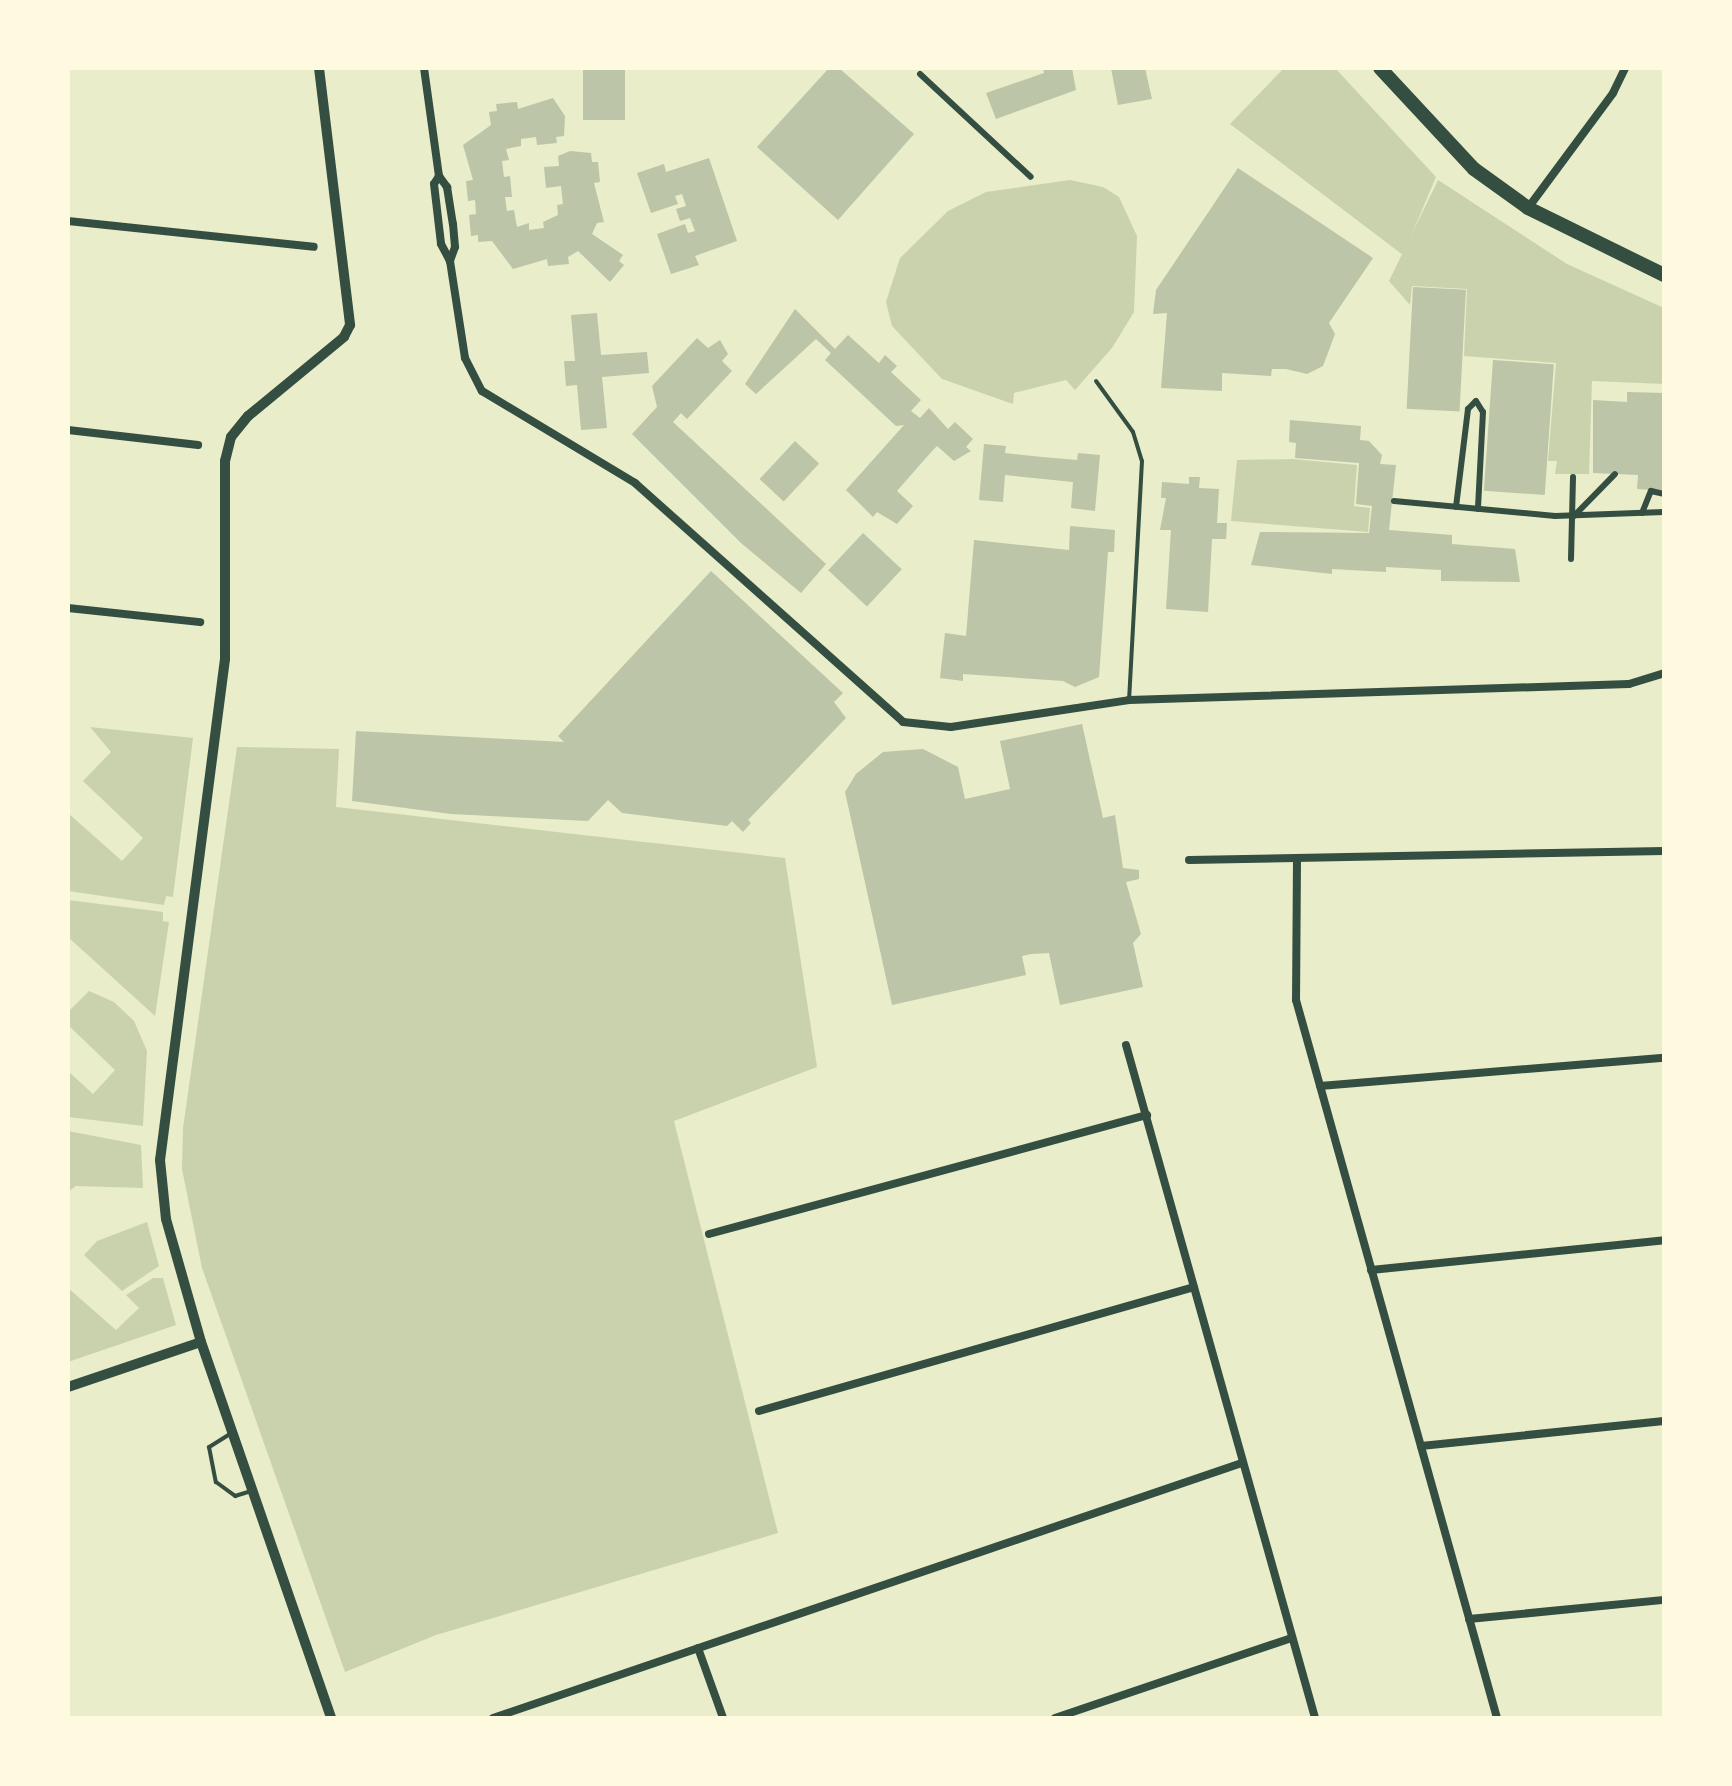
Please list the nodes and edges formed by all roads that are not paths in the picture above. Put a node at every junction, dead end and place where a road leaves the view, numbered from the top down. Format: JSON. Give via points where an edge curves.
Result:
{"nodes":[{"id":1,"x":319,"y":68,"type":"edge"},
{"id":2,"x":424,"y":68,"type":"edge"},
{"id":3,"x":1380,"y":68,"type":"edge"},
{"id":4,"x":1625,"y":68,"type":"edge"},
{"id":5,"x":920,"y":74,"type":"dead end"},
{"id":6,"x":439,"y":176,"type":"junction"},
{"id":7,"x":1031,"y":177,"type":"dead end"},
{"id":8,"x":1528,"y":208,"type":"junction"},
{"id":9,"x":68,"y":221,"type":"edge"},
{"id":10,"x":314,"y":247,"type":"dead end"},
{"id":11,"x":450,"y":261,"type":"junction"},
{"id":12,"x":1664,"y":275,"type":"edge"},
{"id":13,"x":1096,"y":381,"type":"dead end"},
{"id":14,"x":68,"y":430,"type":"edge"},
{"id":15,"x":198,"y":445,"type":"dead end"},
{"id":16,"x":1615,"y":474,"type":"dead end"},
{"id":17,"x":1573,"y":477,"type":"dead end"},
{"id":18,"x":1664,"y":494,"type":"edge"},
{"id":19,"x":1394,"y":501,"type":"dead end"},
{"id":20,"x":1456,"y":507,"type":"junction"},
{"id":21,"x":1478,"y":509,"type":"junction"},
{"id":22,"x":1664,"y":512,"type":"edge"},
{"id":23,"x":1642,"y":513,"type":"junction"},
{"id":24,"x":1573,"y":517,"type":"junction"},
{"id":25,"x":1571,"y":559,"type":"dead end"},
{"id":26,"x":68,"y":608,"type":"edge"},
{"id":27,"x":200,"y":622,"type":"dead end"},
{"id":28,"x":1664,"y":673,"type":"edge"},
{"id":29,"x":1129,"y":700,"type":"junction"},
{"id":30,"x":1664,"y":851,"type":"edge"},
{"id":31,"x":1297,"y":859,"type":"junction"},
{"id":32,"x":1189,"y":860,"type":"dead end"},
{"id":33,"x":1126,"y":1045,"type":"dead end"},
{"id":34,"x":1664,"y":1058,"type":"edge"},
{"id":35,"x":1320,"y":1086,"type":"junction"},
{"id":36,"x":1147,"y":1115,"type":"junction"},
{"id":37,"x":709,"y":1234,"type":"dead end"},
{"id":38,"x":1664,"y":1240,"type":"edge"},
{"id":39,"x":1371,"y":1270,"type":"junction"},
{"id":40,"x":1194,"y":1287,"type":"junction"},
{"id":41,"x":201,"y":1342,"type":"junction"},
{"id":42,"x":68,"y":1387,"type":"edge"},
{"id":43,"x":759,"y":1411,"type":"dead end"},
{"id":44,"x":1664,"y":1421,"type":"edge"},
{"id":45,"x":232,"y":1433,"type":"junction"},
{"id":46,"x":1421,"y":1446,"type":"junction"},
{"id":47,"x":1242,"y":1463,"type":"junction"},
{"id":48,"x":252,"y":1491,"type":"junction"},
{"id":49,"x":1664,"y":1600,"type":"edge"},
{"id":50,"x":1469,"y":1619,"type":"junction"},
{"id":51,"x":1291,"y":1638,"type":"junction"},
{"id":52,"x":698,"y":1648,"type":"junction"},
{"id":53,"x":331,"y":1718,"type":"edge"},
{"id":54,"x":493,"y":1718,"type":"edge"},
{"id":55,"x":723,"y":1718,"type":"edge"},
{"id":56,"x":1055,"y":1718,"type":"edge"},
{"id":57,"x":1315,"y":1718,"type":"edge"},
{"id":58,"x":1497,"y":1718,"type":"edge"}],
"edges":[{"from":1,"to":41,"type":"street","via":[[350,325],[344,337],[248,416],[231,437],[225,461],[225,659],[160,1160],[166,1219]]},
{"from":2,"to":6,"type":"street"},
{"from":3,"to":8,"type":"main road","via":[[1474,169]]},
{"from":4,"to":8,"type":"street","via":[[1613,93]]},
{"from":5,"to":7,"type":"street"},
{"from":6,"to":11,"type":"street","via":[[447,187],[453,224]]},
{"from":6,"to":11,"type":"street","via":[[434,184],[441,244]]},
{"from":8,"to":12,"type":"main road"},
{"from":9,"to":10,"type":"street"},
{"from":11,"to":29,"type":"street","via":[[465,358],[482,391],[659,502],[889,714],[914,727],[951,727]]},
{"from":13,"to":29,"type":"lane","via":[[1133,432],[1142,461]]},
{"from":14,"to":15,"type":"street"},
{"from":16,"to":24,"type":"street"},
{"from":17,"to":24,"type":"street"},
{"from":18,"to":23,"type":"street","via":[[1651,491]]},
{"from":19,"to":20,"type":"street"},
{"from":20,"to":21,"type":"street"},
{"from":20,"to":21,"type":"street","via":[[1468,409],[1476,401],[1483,412]]},
{"from":21,"to":24,"type":"street"},
{"from":22,"to":23,"type":"street"},
{"from":23,"to":24,"type":"street"},
{"from":24,"to":25,"type":"street"},
{"from":26,"to":27,"type":"street"},
{"from":28,"to":29,"type":"street","via":[[1629,684]]},
{"from":30,"to":31,"type":"street"},
{"from":31,"to":32,"type":"street"},
{"from":31,"to":35,"type":"street","via":[[1296,1000]]},
{"from":33,"to":36,"type":"street"},
{"from":34,"to":35,"type":"street"},
{"from":35,"to":39,"type":"street"},
{"from":36,"to":37,"type":"street"},
{"from":36,"to":40,"type":"street"},
{"from":38,"to":39,"type":"street"},
{"from":39,"to":46,"type":"street"},
{"from":40,"to":43,"type":"street"},
{"from":40,"to":47,"type":"street"},
{"from":41,"to":42,"type":"street"},
{"from":41,"to":45,"type":"street"},
{"from":44,"to":46,"type":"street"},
{"from":45,"to":48,"type":"street"},
{"from":45,"to":48,"type":"lane","via":[[209,1447],[216,1482],[235,1496]]},
{"from":46,"to":50,"type":"street"},
{"from":47,"to":51,"type":"street"},
{"from":47,"to":52,"type":"street"},
{"from":48,"to":53,"type":"street"},
{"from":49,"to":50,"type":"street"},
{"from":50,"to":58,"type":"street"},
{"from":51,"to":56,"type":"street"},
{"from":51,"to":57,"type":"street"},
{"from":52,"to":54,"type":"street"},
{"from":52,"to":55,"type":"street"}]}
